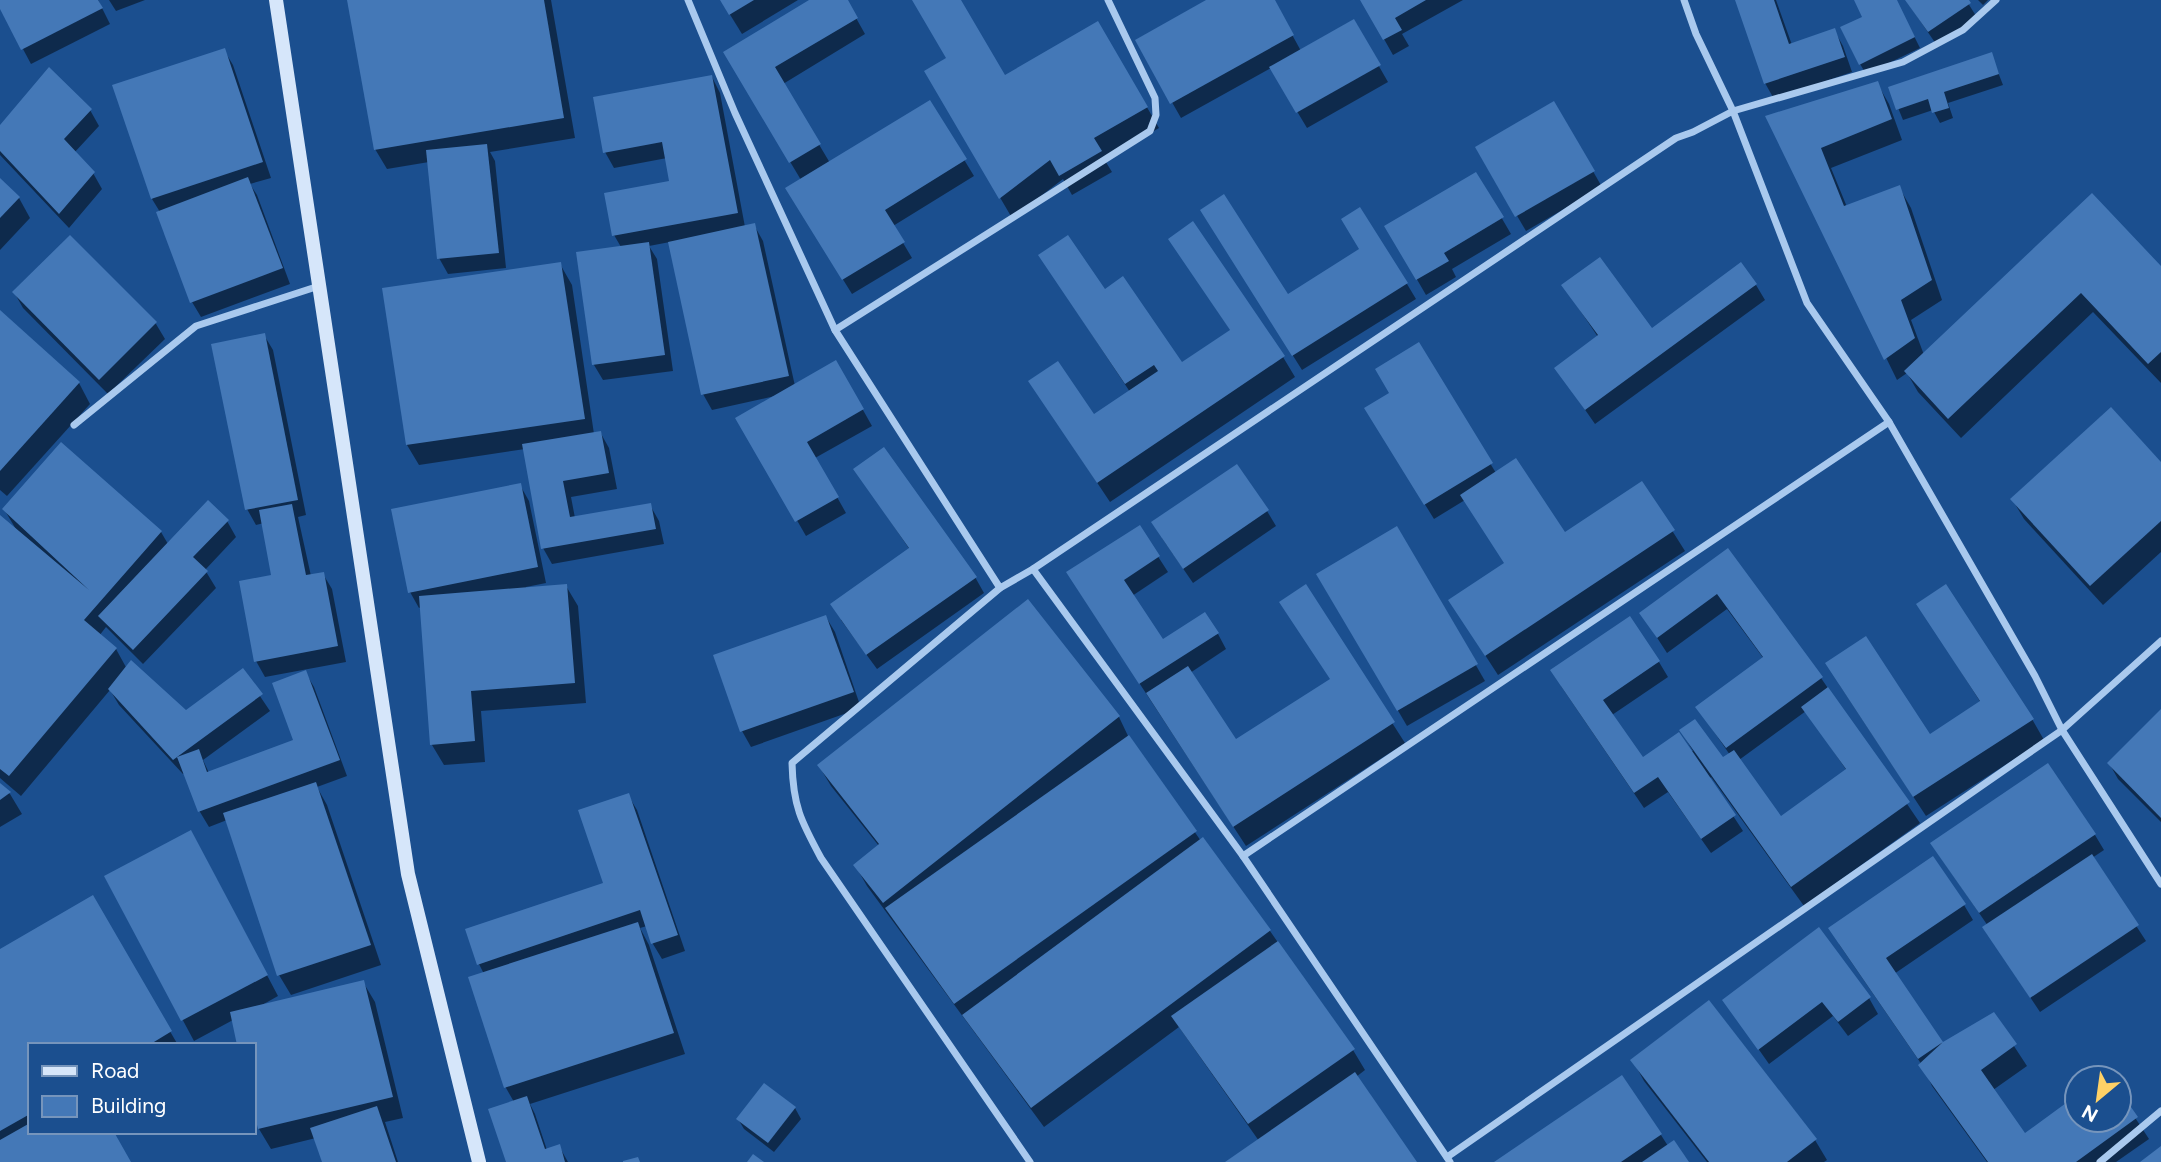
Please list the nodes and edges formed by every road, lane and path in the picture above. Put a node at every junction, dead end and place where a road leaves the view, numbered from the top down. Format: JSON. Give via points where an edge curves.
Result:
{"nodes":[{"id":1,"x":276,"y":0,"type":"edge"},
{"id":2,"x":688,"y":0,"type":"edge"},
{"id":3,"x":1108,"y":0,"type":"edge"},
{"id":4,"x":1685,"y":0,"type":"edge"},
{"id":5,"x":1996,"y":0,"type":"edge"},
{"id":6,"x":1732,"y":111,"type":"junction"},
{"id":7,"x":320,"y":286,"type":"junction"},
{"id":8,"x":835,"y":330,"type":"junction"},
{"id":9,"x":1889,"y":422,"type":"junction"},
{"id":10,"x":74,"y":425,"type":"dead end"},
{"id":11,"x":1033,"y":569,"type":"junction"},
{"id":12,"x":1000,"y":588,"type":"junction"},
{"id":13,"x":2161,"y":641,"type":"edge"},
{"id":14,"x":2062,"y":730,"type":"junction"},
{"id":15,"x":1243,"y":856,"type":"junction"},
{"id":16,"x":2161,"y":884,"type":"edge"},
{"id":17,"x":2161,"y":1111,"type":"edge"},
{"id":18,"x":1449,"y":1159,"type":"edge"},
{"id":19,"x":479,"y":1162,"type":"edge"},
{"id":20,"x":1030,"y":1162,"type":"edge"},
{"id":21,"x":2099,"y":1162,"type":"edge"}],
"edges":[{"from":1,"to":7,"type":"main road"},
{"from":2,"to":8,"type":"street"},
{"from":3,"to":8,"type":"street","via":[[1155,97],[1156,115],[1150,131]]},
{"from":4,"to":6,"type":"street"},
{"from":5,"to":6,"type":"street","via":[[1962,30],[1903,62]]},
{"from":6,"to":9,"type":"street","via":[[1807,303]]},
{"from":6,"to":11,"type":"street","via":[[1676,138]]},
{"from":7,"to":10,"type":"street","via":[[196,326]]},
{"from":7,"to":19,"type":"main road","via":[[408,874]]},
{"from":8,"to":12,"type":"street"},
{"from":9,"to":14,"type":"street"},
{"from":9,"to":15,"type":"street"},
{"from":11,"to":12,"type":"street"},
{"from":11,"to":15,"type":"street"},
{"from":12,"to":20,"type":"street","via":[[792,764],[793,787],[800,820],[821,858]]},
{"from":13,"to":14,"type":"street"},
{"from":14,"to":16,"type":"street"},
{"from":14,"to":18,"type":"street"},
{"from":15,"to":18,"type":"street"},
{"from":17,"to":21,"type":"street"}]}
